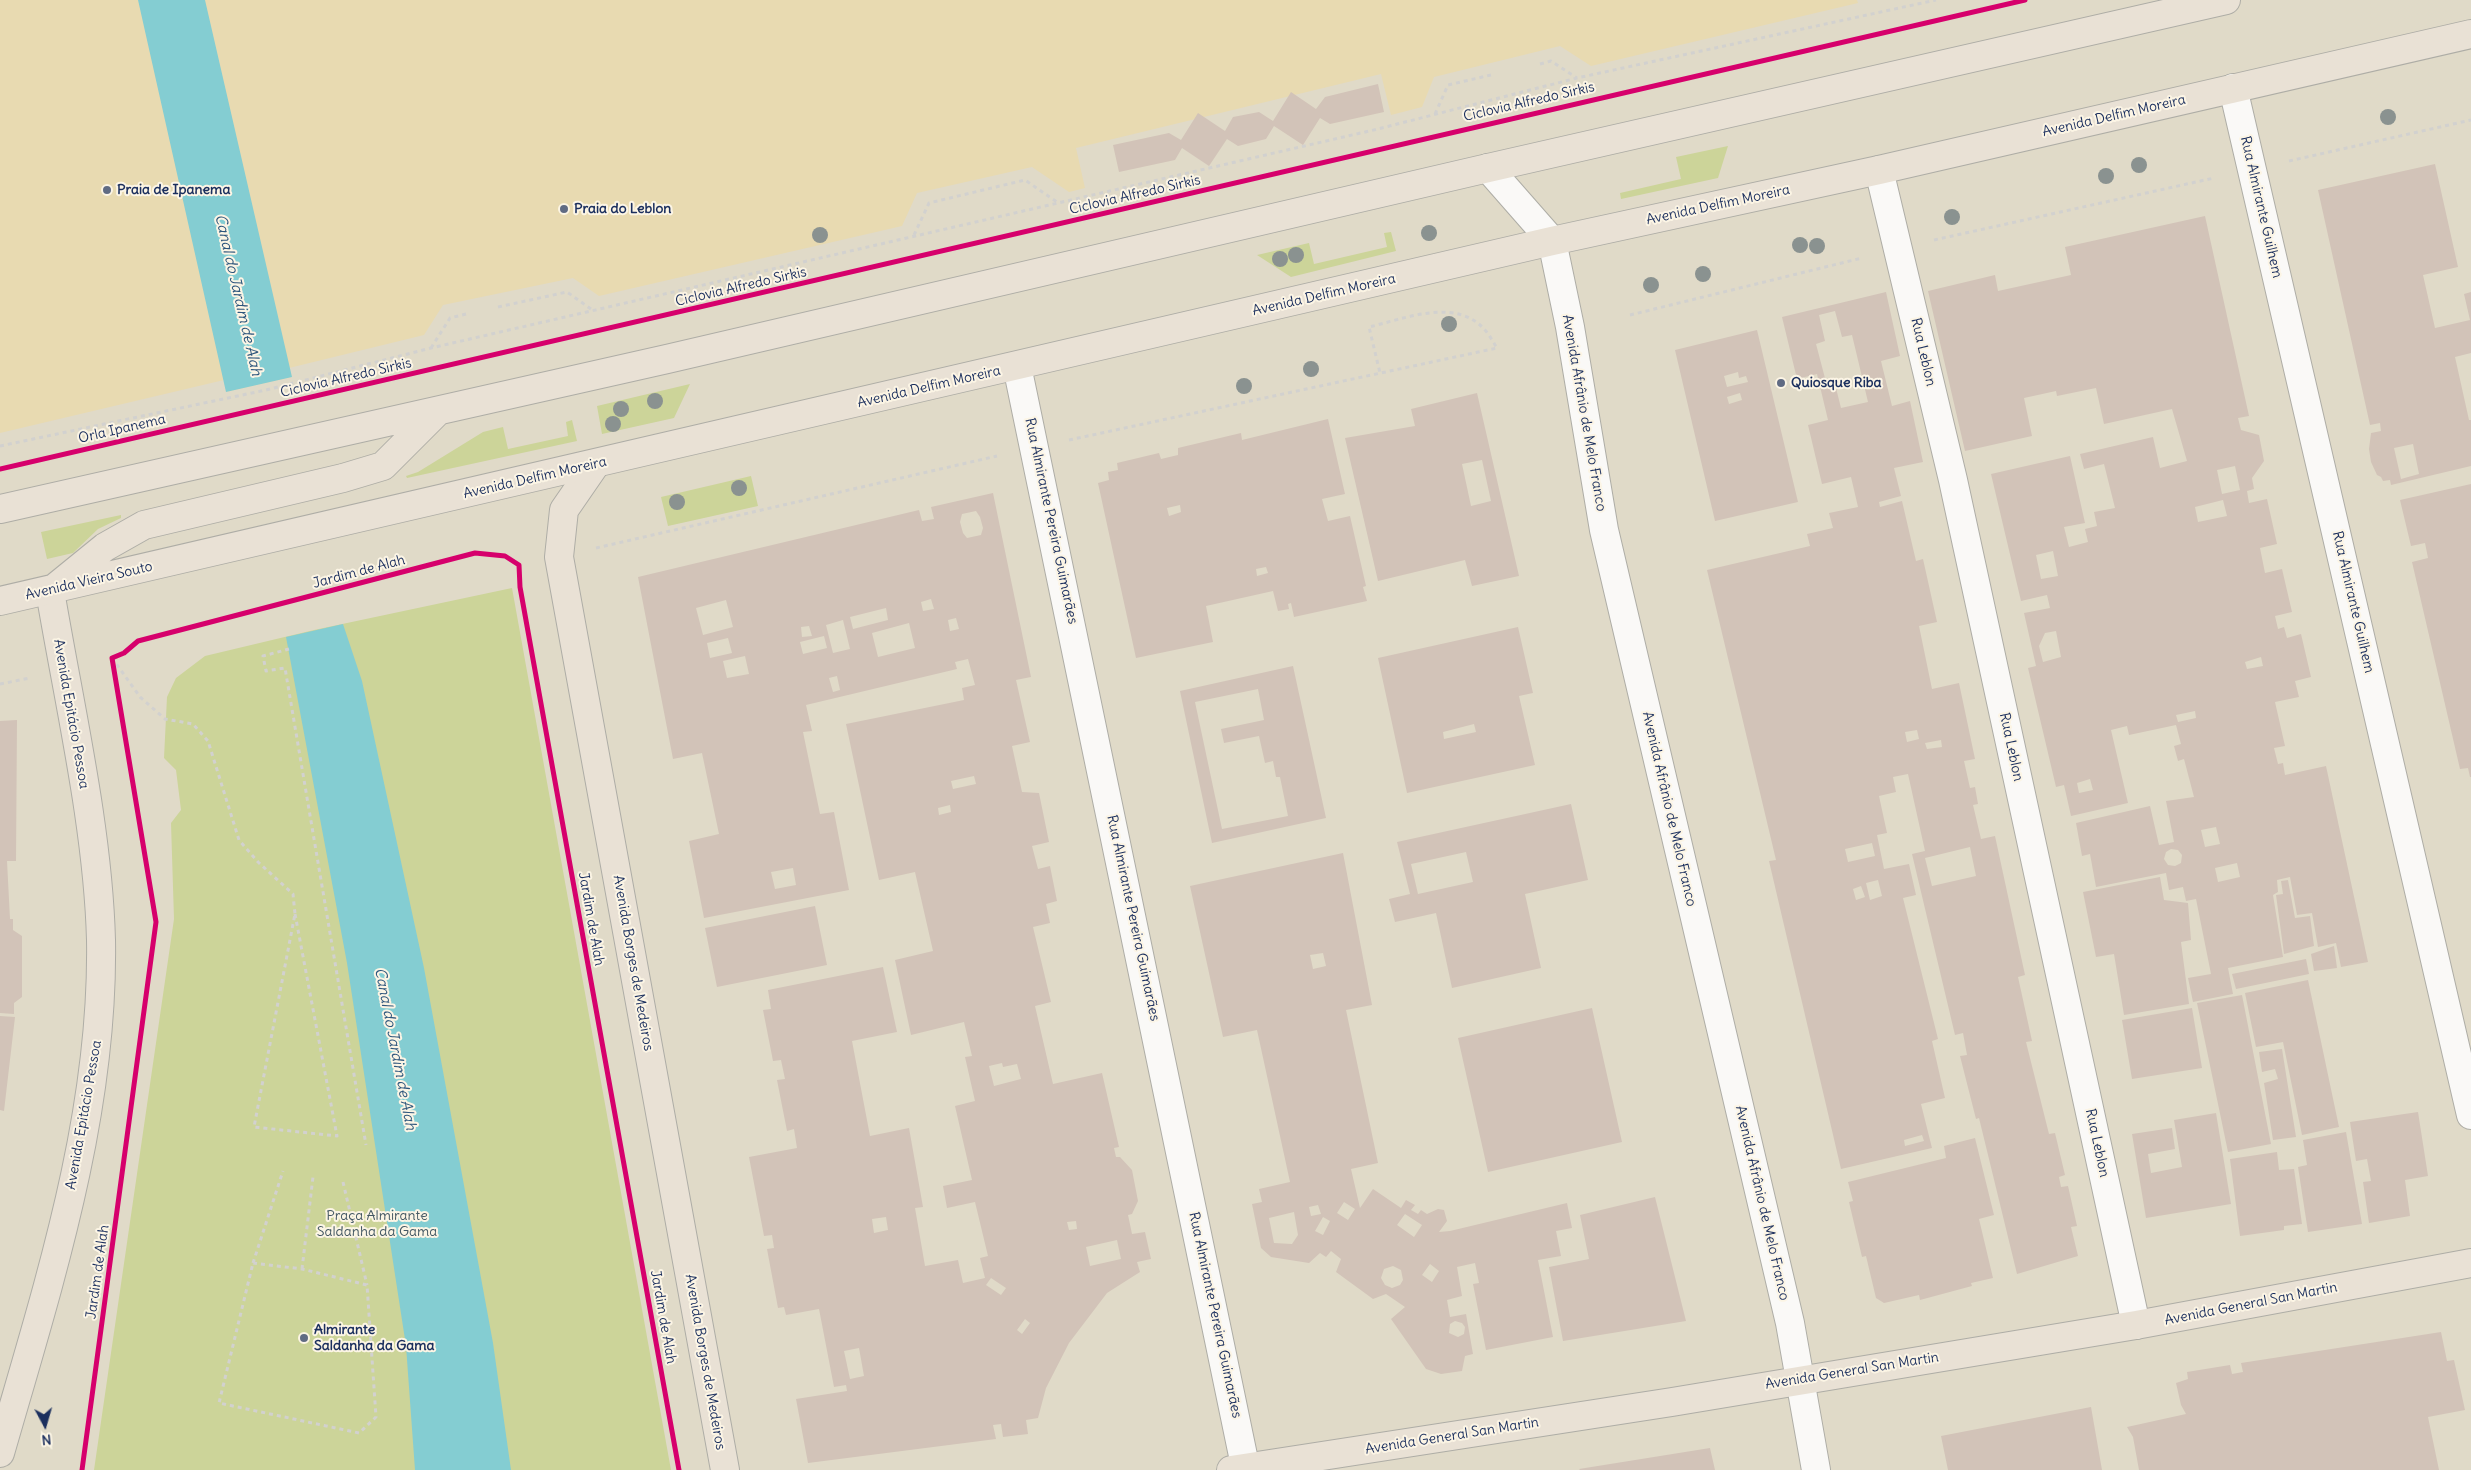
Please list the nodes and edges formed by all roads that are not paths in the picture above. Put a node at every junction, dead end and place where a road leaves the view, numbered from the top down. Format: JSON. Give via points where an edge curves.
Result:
{"nodes":[{"id":1,"x":2226,"y":0,"type":"edge"},
{"id":2,"x":2471,"y":34,"type":"edge"},
{"id":3,"x":2233,"y":88,"type":"junction"},
{"id":4,"x":1488,"y":168,"type":"junction"},
{"id":5,"x":1879,"y":170,"type":"junction"},
{"id":6,"x":1552,"y":241,"type":"junction"},
{"id":7,"x":1017,"y":366,"type":"junction"},
{"id":8,"x":438,"y":411,"type":"junction"},
{"id":9,"x":595,"y":465,"type":"junction"},
{"id":10,"x":0,"y":509,"type":"edge"},
{"id":11,"x":177,"y":560,"type":"joint"},
{"id":12,"x":50,"y":591,"type":"junction"},
{"id":13,"x":0,"y":601,"type":"edge"},
{"id":14,"x":2471,"y":1115,"type":"edge"},
{"id":15,"x":2471,"y":1263,"type":"edge"},
{"id":16,"x":2136,"y":1325,"type":"junction"},
{"id":17,"x":1798,"y":1380,"type":"junction"},
{"id":18,"x":0,"y":1453,"type":"edge"},
{"id":19,"x":1241,"y":1469,"type":"edge"},
{"id":20,"x":725,"y":1470,"type":"edge"},
{"id":21,"x":1816,"y":1470,"type":"edge"}],
"edges":[{"from":1,"to":4,"type":"main road"},
{"from":2,"to":3,"type":"main road","name":"Avenida Delfim Moreira"},
{"from":3,"to":5,"type":"main road","name":"Avenida Delfim Moreira"},
{"from":3,"to":14,"type":"street","name":"Rua Almirante Guilhem"},
{"from":4,"to":6,"type":"street","name":"Avenida Afrânio de Melo Franco"},
{"from":4,"to":8,"type":"main road"},
{"from":5,"to":6,"type":"main road","name":"Avenida Delfim Moreira"},
{"from":5,"to":16,"type":"street","name":"Rua Leblon","via":[[1953,480]]},
{"from":6,"to":7,"type":"main road","name":"Avenida Delfim Moreira"},
{"from":6,"to":17,"type":"street","name":"Avenida Afrânio de Melo Franco","via":[[1604,530],[1790,1323]]},
{"from":7,"to":9,"type":"main road","name":"Avenida Delfim Moreira"},
{"from":7,"to":19,"type":"street","name":"Rua Almirante Pereira Guimarães"},
{"from":8,"to":10,"type":"main road"},
{"from":8,"to":12,"type":"main road","via":[[382,466],[144,525],[106,546]]},
{"from":9,"to":11,"type":"main road","name":"Avenida Delfim Moreira"},
{"from":9,"to":20,"type":"main road","name":"Avenida Borges de Medeiros","via":[[564,510],[559,557]]},
{"from":11,"to":12,"type":"main road","name":"Avenida Vieira Souto"},
{"from":12,"to":13,"type":"main road","name":"Avenida Vieira Souto"},
{"from":12,"to":18,"type":"main road","name":"Avenida Epitácio Pessoa","via":[[91,831],[101,939],[99,1025],[91,1090],[60,1248]]},
{"from":15,"to":16,"type":"main road","name":"Avenida General San Martin"},
{"from":16,"to":17,"type":"main road","name":"Avenida General San Martin"},
{"from":17,"to":19,"type":"main road","name":"Avenida General San Martin"},
{"from":17,"to":21,"type":"street","name":"Avenida Afrânio de Melo Franco"}]}
